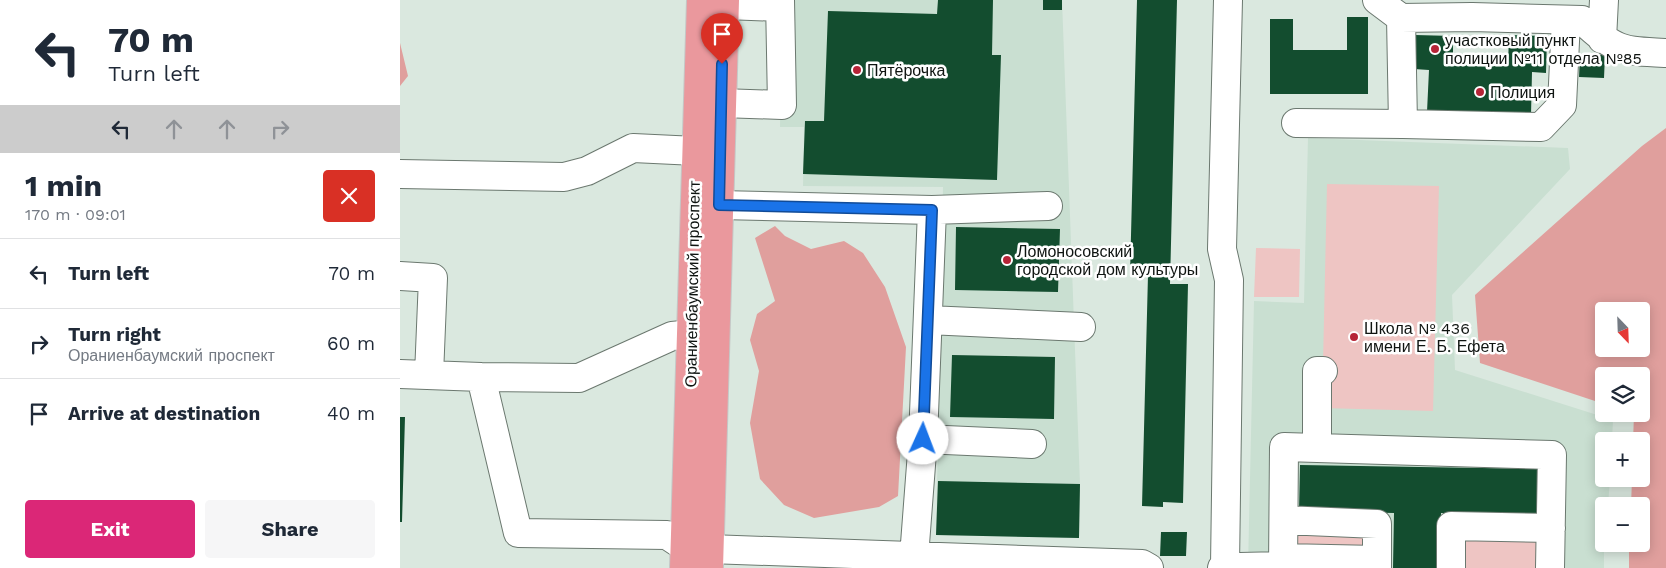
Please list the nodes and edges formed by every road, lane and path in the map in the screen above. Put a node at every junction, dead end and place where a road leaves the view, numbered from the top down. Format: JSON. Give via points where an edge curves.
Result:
{"nodes":[{"id":1,"x":1228,"y":0,"type":"edge"},
{"id":2,"x":1377,"y":0,"type":"edge"},
{"id":3,"x":1604,"y":0,"type":"edge"},
{"id":4,"x":713,"y":2,"type":"edge"},
{"id":5,"x":780,"y":4,"type":"edge"},
{"id":6,"x":1472,"y":8,"type":"edge"},
{"id":7,"x":1515,"y":9,"type":"edge"},
{"id":8,"x":1401,"y":18,"type":"junction"},
{"id":9,"x":1566,"y":20,"type":"junction"},
{"id":10,"x":1602,"y":39,"type":"junction"},
{"id":11,"x":1666,"y":52,"type":"edge"},
{"id":12,"x":721,"y":103,"type":"junction"},
{"id":13,"x":1296,"y":123,"type":"dead end"},
{"id":14,"x":1403,"y":124,"type":"junction"},
{"id":15,"x":696,"y":151,"type":"junction"},
{"id":16,"x":400,"y":174,"type":"edge"},
{"id":17,"x":719,"y":205,"type":"junction"},
{"id":18,"x":1048,"y":206,"type":"dead end"},
{"id":19,"x":932,"y":210,"type":"junction"},
{"id":20,"x":400,"y":276,"type":"edge"},
{"id":21,"x":928,"y":320,"type":"junction"},
{"id":22,"x":1081,"y":327,"type":"dead end"},
{"id":23,"x":704,"y":333,"type":"junction"},
{"id":24,"x":1323,"y":371,"type":"dead end"},
{"id":25,"x":400,"y":374,"type":"edge"},
{"id":26,"x":429,"y":375,"type":"junction"},
{"id":27,"x":481,"y":377,"type":"junction"},
{"id":28,"x":923,"y":439,"type":"junction"},
{"id":29,"x":1032,"y":444,"type":"dead end"},
{"id":30,"x":1317,"y":448,"type":"junction"},
{"id":31,"x":1284,"y":520,"type":"junction"},
{"id":32,"x":1551,"y":528,"type":"junction"},
{"id":33,"x":914,"y":557,"type":"junction"},
{"id":34,"x":697,"y":558,"type":"edge"},
{"id":35,"x":1283,"y":564,"type":"edge"},
{"id":36,"x":1377,"y":564,"type":"edge"},
{"id":37,"x":1145,"y":567,"type":"edge"},
{"id":38,"x":1232,"y":567,"type":"edge"},
{"id":39,"x":1451,"y":568,"type":"edge"},
{"id":40,"x":1550,"y":568,"type":"edge"}],
"edges":[{"from":1,"to":38,"type":"lane","via":[[1222,249],[1229,280]]},
{"from":2,"to":8,"type":"lane"},
{"from":3,"to":10,"type":"lane"},
{"from":4,"to":5,"type":"lane"},
{"from":4,"to":12,"type":"main road","name":"Ораниенбаумский проспект"},
{"from":4,"to":15,"type":"main road","name":"Ораниенбаумский проспект"},
{"from":5,"to":12,"type":"lane","via":[[782,105]]},
{"from":6,"to":7,"type":"lane"},
{"from":6,"to":8,"type":"lane"},
{"from":7,"to":9,"type":"lane"},
{"from":8,"to":14,"type":"lane"},
{"from":9,"to":10,"type":"lane","via":[[1582,20]]},
{"from":9,"to":14,"type":"lane","via":[[1562,105],[1541,127]]},
{"from":10,"to":11,"type":"lane","via":[[1626,51]]},
{"from":12,"to":17,"type":"main road","name":"Ораниенбаумский проспект"},
{"from":13,"to":14,"type":"lane"},
{"from":15,"to":16,"type":"lane","via":[[633,148],[587,172],[564,177]]},
{"from":15,"to":23,"type":"main road","name":"Ораниенбаумский проспект"},
{"from":17,"to":19,"type":"lane"},
{"from":17,"to":23,"type":"main road","name":"Ораниенбаумский проспект"},
{"from":18,"to":19,"type":"lane"},
{"from":19,"to":21,"type":"lane"},
{"from":20,"to":26,"type":"lane","via":[[433,278]]},
{"from":21,"to":22,"type":"lane"},
{"from":21,"to":28,"type":"lane"},
{"from":23,"to":27,"type":"lane","via":[[672,336],[579,378]]},
{"from":23,"to":34,"type":"main road","name":"Ораниенбаумский проспект"},
{"from":24,"to":30,"type":"lane","via":[[1317,371]]},
{"from":25,"to":26,"type":"lane"},
{"from":26,"to":27,"type":"lane"},
{"from":27,"to":34,"type":"lane","via":[[518,533],[667,535]]},
{"from":28,"to":29,"type":"lane"},
{"from":28,"to":33,"type":"lane"},
{"from":30,"to":31,"type":"lane","via":[[1284,447]]},
{"from":30,"to":32,"type":"lane","via":[[1552,455]]},
{"from":31,"to":35,"type":"lane"},
{"from":31,"to":36,"type":"lane","via":[[1377,524]]},
{"from":32,"to":39,"type":"lane","via":[[1451,526]]},
{"from":32,"to":40,"type":"lane"},
{"from":33,"to":34,"type":"lane"},
{"from":33,"to":37,"type":"lane"},
{"from":35,"to":36,"type":"lane"},
{"from":35,"to":38,"type":"lane"}]}
